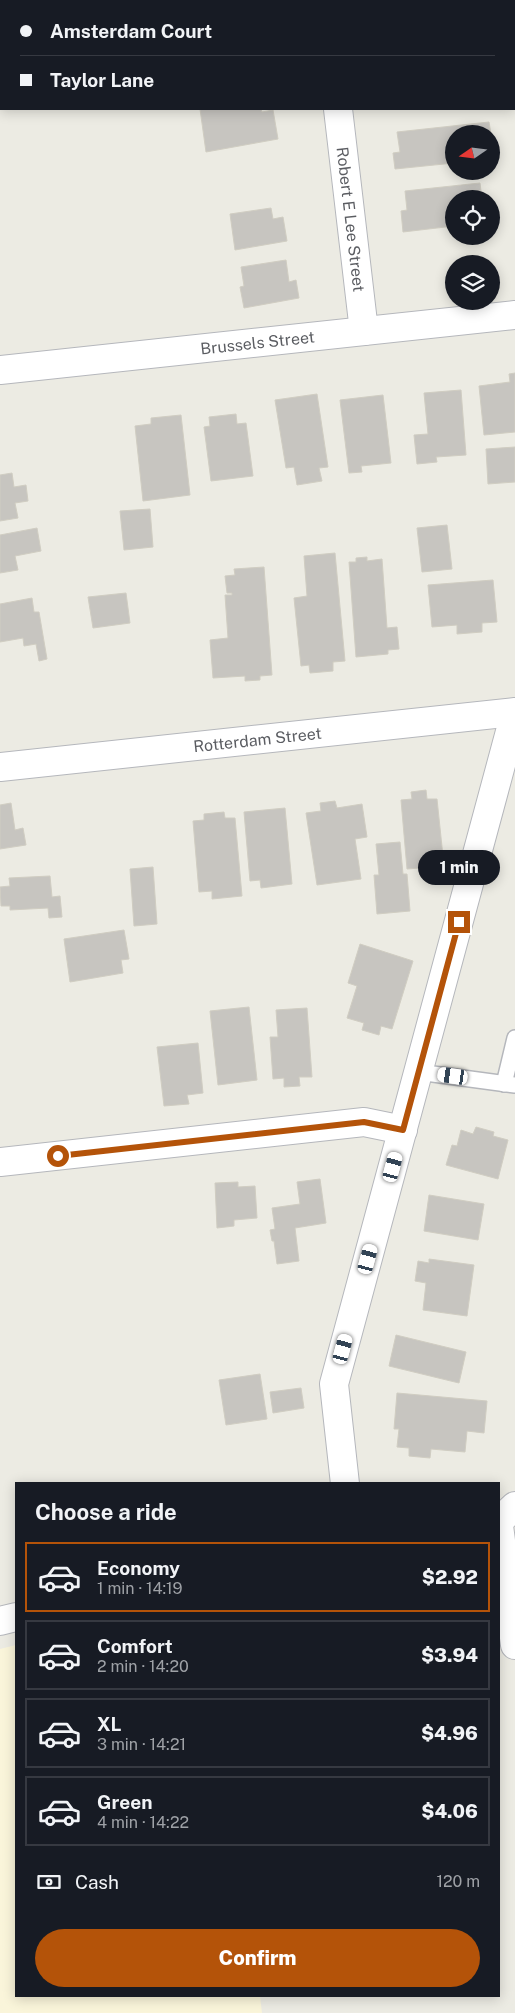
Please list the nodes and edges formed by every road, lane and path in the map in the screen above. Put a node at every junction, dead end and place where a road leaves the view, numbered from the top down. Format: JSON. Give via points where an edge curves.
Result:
{"nodes":[{"id":1,"x":338,"y":110,"type":"edge"},
{"id":2,"x":515,"y":315,"type":"edge"},
{"id":3,"x":364,"y":331,"type":"junction"},
{"id":4,"x":0,"y":370,"type":"edge"},
{"id":5,"x":515,"y":713,"type":"edge"},
{"id":6,"x":0,"y":768,"type":"edge"},
{"id":7,"x":507,"y":774,"type":"edge"},
{"id":8,"x":515,"y":1038,"type":"edge"},
{"id":9,"x":418,"y":1072,"type":"junction"},
{"id":10,"x":510,"y":1084,"type":"edge"},
{"id":11,"x":403,"y":1130,"type":"junction"},
{"id":12,"x":0,"y":1162,"type":"edge"},
{"id":13,"x":345,"y":1482,"type":"edge"},
{"id":14,"x":515,"y":1506,"type":"edge"},
{"id":15,"x":500,"y":1521,"type":"edge"},
{"id":16,"x":500,"y":1533,"type":"edge"},
{"id":17,"x":15,"y":1617,"type":"edge"},
{"id":18,"x":0,"y":1621,"type":"edge"},
{"id":19,"x":515,"y":1645,"type":"edge"}],
"edges":[{"from":1,"to":3,"type":"street","name":"Robert E Lee Street"},
{"from":2,"to":3,"type":"street","name":"Brussels Street"},
{"from":3,"to":4,"type":"street","name":"Brussels Street"},
{"from":5,"to":6,"type":"street","name":"Rotterdam Street"},
{"from":5,"to":7,"type":"street"},
{"from":7,"to":9,"type":"street"},
{"from":8,"to":10,"type":"lane"},
{"from":9,"to":10,"type":"lane"},
{"from":9,"to":11,"type":"street"},
{"from":11,"to":12,"type":"street","via":[[364,1122]]},
{"from":11,"to":13,"type":"street","via":[[334,1384]]},
{"from":14,"to":15,"type":"street"},
{"from":16,"to":19,"type":"street"},
{"from":17,"to":18,"type":"street"}]}
